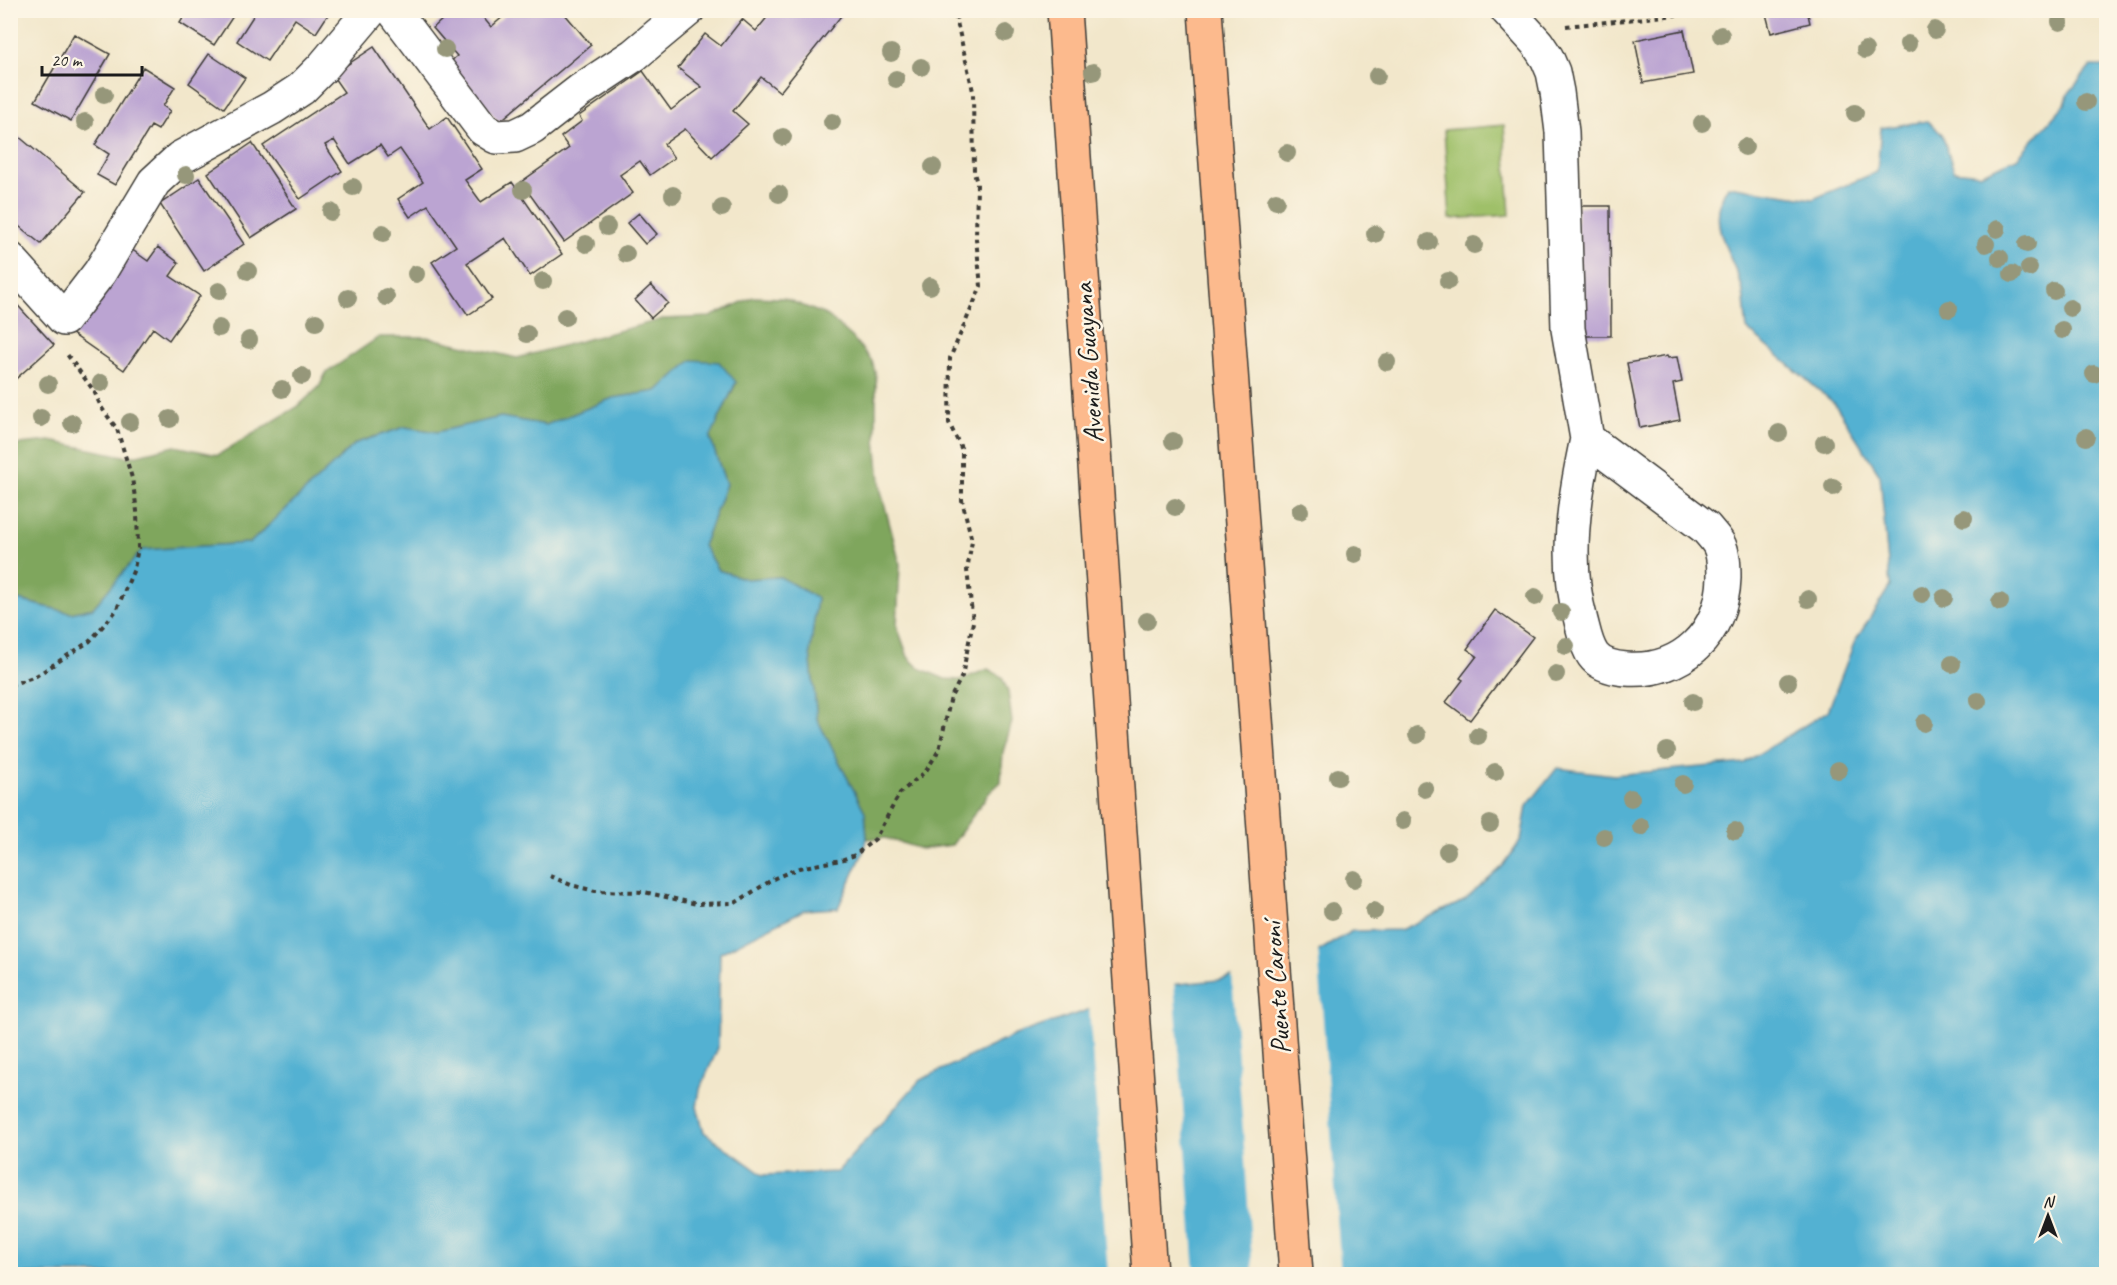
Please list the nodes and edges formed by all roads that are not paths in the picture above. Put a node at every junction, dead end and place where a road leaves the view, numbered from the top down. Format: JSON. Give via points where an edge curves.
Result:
{"nodes":[{"id":1,"x":371,"y":10,"type":"edge"},
{"id":2,"x":393,"y":10,"type":"edge"},
{"id":3,"x":688,"y":10,"type":"edge"},
{"id":4,"x":1064,"y":10,"type":"edge"},
{"id":5,"x":1205,"y":10,"type":"edge"},
{"id":6,"x":1516,"y":20,"type":"edge"},
{"id":7,"x":10,"y":258,"type":"edge"},
{"id":8,"x":1587,"y":440,"type":"junction"},
{"id":9,"x":1150,"y":1275,"type":"edge"},
{"id":10,"x":1296,"y":1275,"type":"edge"}],
"edges":[{"from":1,"to":7,"type":"street","via":[[301,89],[202,144],[154,182],[100,272],[64,319]]},
{"from":2,"to":3,"type":"street","via":[[483,129],[496,136],[515,136],[532,128],[634,56]]},
{"from":4,"to":9,"type":"main road","name":"Avenida Guayana"},
{"from":5,"to":10,"type":"main road","name":"Puente Caroní"},
{"from":6,"to":8,"type":"street","via":[[1547,58],[1557,92],[1562,132],[1568,329]]},
{"from":8,"to":8,"type":"street","via":[[1706,528],[1723,554],[1723,592],[1711,627],[1683,655],[1661,666],[1620,669],[1602,663],[1586,641],[1572,564],[1576,490]]}]}
